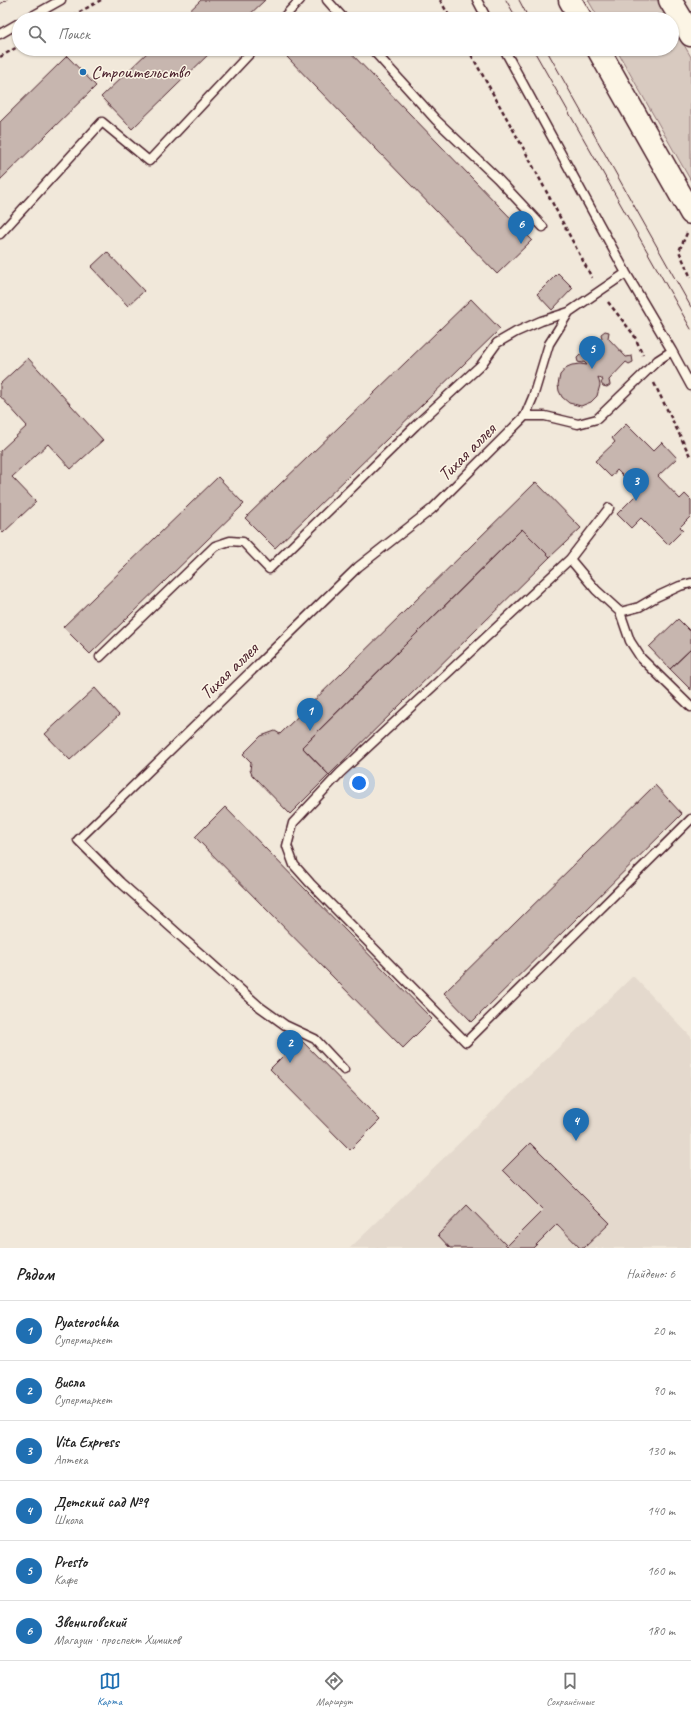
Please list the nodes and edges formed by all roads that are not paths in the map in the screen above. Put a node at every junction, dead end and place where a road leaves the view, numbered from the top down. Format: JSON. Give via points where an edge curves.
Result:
{"nodes":[{"id":1,"x":61,"y":0,"type":"edge"},
{"id":2,"x":300,"y":0,"type":"edge"},
{"id":3,"x":327,"y":0,"type":"edge"},
{"id":4,"x":477,"y":0,"type":"edge"},
{"id":5,"x":570,"y":0,"type":"edge"},
{"id":6,"x":670,"y":0,"type":"edge"},
{"id":7,"x":40,"y":12,"type":"edge"},
{"id":8,"x":289,"y":12,"type":"edge"},
{"id":9,"x":338,"y":12,"type":"edge"},
{"id":10,"x":483,"y":12,"type":"edge"},
{"id":11,"x":577,"y":12,"type":"edge"},
{"id":12,"x":677,"y":12,"type":"edge"},
{"id":13,"x":679,"y":15,"type":"edge"},
{"id":14,"x":12,"y":27,"type":"edge"},
{"id":15,"x":0,"y":34,"type":"edge"},
{"id":16,"x":691,"y":35,"type":"edge"},
{"id":17,"x":247,"y":56,"type":"edge"},
{"id":18,"x":378,"y":56,"type":"edge"},
{"id":19,"x":508,"y":56,"type":"edge"},
{"id":20,"x":602,"y":56,"type":"edge"},
{"id":21,"x":690,"y":222,"type":"edge"},
{"id":22,"x":544,"y":227,"type":"dead end"},
{"id":23,"x":0,"y":234,"type":"edge"},
{"id":24,"x":626,"y":272,"type":"junction"},
{"id":25,"x":570,"y":312,"type":"junction"},
{"id":26,"x":672,"y":350,"type":"junction"},
{"id":27,"x":691,"y":386,"type":"edge"},
{"id":28,"x":525,"y":416,"type":"junction"},
{"id":29,"x":609,"y":508,"type":"dead end"},
{"id":30,"x":570,"y":559,"type":"junction"},
{"id":31,"x":691,"y":583,"type":"edge"},
{"id":32,"x":620,"y":612,"type":"junction"},
{"id":33,"x":100,"y":657,"type":"dead end"},
{"id":34,"x":691,"y":707,"type":"edge"},
{"id":35,"x":691,"y":819,"type":"edge"},
{"id":36,"x":344,"y":1070,"type":"dead end"}],
"edges":[{"from":1,"to":7,"type":"lane"},
{"from":2,"to":8,"type":"lane"},
{"from":3,"to":9,"type":"lane"},
{"from":4,"to":10,"type":"lane"},
{"from":5,"to":11,"type":"main road"},
{"from":6,"to":12,"type":"main road"},
{"from":13,"to":16,"type":"main road"},
{"from":14,"to":15,"type":"lane"},
{"from":17,"to":23,"type":"lane","via":[[149,161],[102,122]]},
{"from":18,"to":22,"type":"lane","via":[[436,120]]},
{"from":19,"to":24,"type":"lane"},
{"from":20,"to":21,"type":"main road"},
{"from":24,"to":25,"type":"lane"},
{"from":24,"to":26,"type":"lane"},
{"from":25,"to":28,"type":"lane","name":"Тихая аллея","via":[[549,344]]},
{"from":25,"to":33,"type":"lane","via":[[540,321],[497,343],[481,365],[414,426],[269,568],[243,542],[230,541],[215,546]]},
{"from":26,"to":27,"type":"lane"},
{"from":26,"to":28,"type":"lane","via":[[658,360],[597,419],[578,424],[546,416]]},
{"from":28,"to":36,"type":"lane","name":"Тихая аллея","via":[[432,509],[358,567],[78,840],[125,887],[260,1007],[285,1025],[315,1040]]},
{"from":29,"to":30,"type":"lane"},
{"from":30,"to":32,"type":"lane","via":[[596,590]]},
{"from":30,"to":35,"type":"lane","via":[[340,773],[293,823],[287,846],[294,865],[466,1042]]},
{"from":31,"to":32,"type":"lane","via":[[639,607]]},
{"from":32,"to":34,"type":"lane","via":[[630,641],[638,654]]}]}
